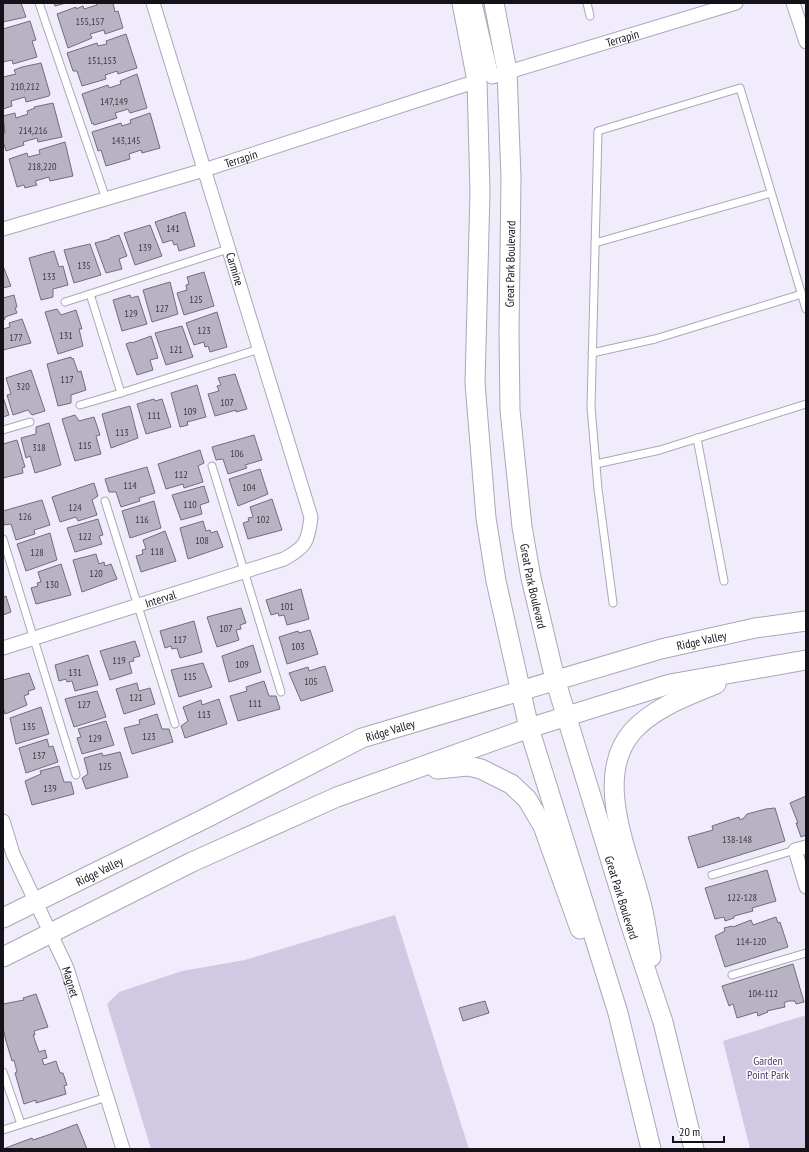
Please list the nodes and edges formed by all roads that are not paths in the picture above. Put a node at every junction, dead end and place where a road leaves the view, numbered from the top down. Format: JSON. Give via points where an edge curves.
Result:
{"nodes":[{"id":1,"x":39,"y":3,"type":"edge"},
{"id":2,"x":153,"y":3,"type":"edge"},
{"id":3,"x":462,"y":3,"type":"edge"},
{"id":4,"x":475,"y":3,"type":"edge"},
{"id":5,"x":494,"y":3,"type":"edge"},
{"id":6,"x":587,"y":3,"type":"edge"},
{"id":7,"x":736,"y":3,"type":"edge"},
{"id":8,"x":793,"y":3,"type":"edge"},
{"id":9,"x":717,"y":6,"type":"edge"},
{"id":10,"x":590,"y":16,"type":"dead end"},
{"id":11,"x":806,"y":42,"type":"edge"},
{"id":12,"x":508,"y":71,"type":"junction"},
{"id":13,"x":477,"y":81,"type":"junction"},
{"id":14,"x":204,"y":170,"type":"junction"},
{"id":15,"x":771,"y":193,"type":"junction"},
{"id":16,"x":106,"y":199,"type":"junction"},
{"id":17,"x":3,"y":229,"type":"edge"},
{"id":18,"x":595,"y":243,"type":"junction"},
{"id":19,"x":228,"y":249,"type":"junction"},
{"id":20,"x":90,"y":294,"type":"junction"},
{"id":21,"x":802,"y":294,"type":"junction"},
{"id":22,"x":65,"y":302,"type":"dead end"},
{"id":23,"x":806,"y":309,"type":"edge"},
{"id":24,"x":259,"y":350,"type":"junction"},
{"id":25,"x":592,"y":353,"type":"junction"},
{"id":26,"x":121,"y":393,"type":"junction"},
{"id":27,"x":806,"y":404,"type":"edge"},
{"id":28,"x":80,"y":405,"type":"dead end"},
{"id":29,"x":30,"y":422,"type":"dead end"},
{"id":30,"x":3,"y":430,"type":"edge"},
{"id":31,"x":698,"y":438,"type":"junction"},
{"id":32,"x":596,"y":464,"type":"junction"},
{"id":33,"x":212,"y":466,"type":"dead end"},
{"id":34,"x":105,"y":501,"type":"dead end"},
{"id":35,"x":309,"y":536,"type":"joint"},
{"id":36,"x":3,"y":540,"type":"edge"},
{"id":37,"x":244,"y":571,"type":"junction"},
{"id":38,"x":724,"y":581,"type":"dead end"},
{"id":39,"x":613,"y":603,"type":"dead end"},
{"id":40,"x":138,"y":604,"type":"junction"},
{"id":41,"x":806,"y":621,"type":"edge"},
{"id":42,"x":33,"y":638,"type":"junction"},
{"id":43,"x":3,"y":648,"type":"edge"},
{"id":44,"x":806,"y":660,"type":"edge"},
{"id":45,"x":758,"y":667,"type":"junction"},
{"id":46,"x":555,"y":680,"type":"junction"},
{"id":47,"x":521,"y":690,"type":"junction"},
{"id":48,"x":281,"y":692,"type":"dead end"},
{"id":49,"x":567,"y":716,"type":"junction"},
{"id":50,"x":175,"y":724,"type":"dead end"},
{"id":51,"x":529,"y":728,"type":"junction"},
{"id":52,"x":76,"y":775,"type":"dead end"},
{"id":53,"x":379,"y":781,"type":"junction"},
{"id":54,"x":3,"y":821,"type":"edge"},
{"id":55,"x":800,"y":848,"type":"edge"},
{"id":56,"x":712,"y":875,"type":"dead end"},
{"id":57,"x":806,"y":887,"type":"edge"},
{"id":58,"x":36,"y":901,"type":"junction"},
{"id":59,"x":3,"y":918,"type":"edge"},
{"id":60,"x":50,"y":934,"type":"junction"},
{"id":61,"x":806,"y":953,"type":"edge"},
{"id":62,"x":3,"y":957,"type":"edge"},
{"id":63,"x":732,"y":975,"type":"dead end"},
{"id":64,"x":662,"y":1022,"type":"junction"},
{"id":65,"x":3,"y":1072,"type":"edge"},
{"id":66,"x":636,"y":1086,"type":"junction"},
{"id":67,"x":107,"y":1097,"type":"junction"},
{"id":68,"x":21,"y":1124,"type":"junction"},
{"id":69,"x":3,"y":1130,"type":"edge"},
{"id":70,"x":123,"y":1149,"type":"edge"},
{"id":71,"x":651,"y":1149,"type":"edge"},
{"id":72,"x":694,"y":1149,"type":"edge"}],
"edges":[{"from":1,"to":16,"type":"lane"},
{"from":2,"to":14,"type":"street","name":"Carmine"},
{"from":3,"to":13,"type":"main road"},
{"from":4,"to":12,"type":"street","name":"Terrapin","via":[[492,77]]},
{"from":5,"to":12,"type":"main road","name":"Great Park Boulevard"},
{"from":6,"to":10,"type":"lane"},
{"from":7,"to":9,"type":"street","name":"Terrapin"},
{"from":8,"to":11,"type":"street"},
{"from":9,"to":12,"type":"street","name":"Terrapin"},
{"from":12,"to":46,"type":"main road","name":"Great Park Boulevard","via":[[511,178],[510,410],[522,527]]},
{"from":13,"to":14,"type":"street","name":"Terrapin"},
{"from":13,"to":47,"type":"main road","via":[[480,192],[475,383],[479,446],[486,518],[496,581]]},
{"from":14,"to":16,"type":"street","name":"Terrapin"},
{"from":14,"to":19,"type":"street","name":"Carmine"},
{"from":15,"to":18,"type":"lane"},
{"from":15,"to":18,"type":"lane","via":[[740,88],[598,131]]},
{"from":15,"to":21,"type":"lane"},
{"from":16,"to":17,"type":"street","name":"Terrapin"},
{"from":18,"to":25,"type":"lane"},
{"from":19,"to":20,"type":"lane"},
{"from":19,"to":24,"type":"street","name":"Carmine"},
{"from":20,"to":22,"type":"lane"},
{"from":20,"to":26,"type":"lane"},
{"from":21,"to":23,"type":"lane"},
{"from":21,"to":25,"type":"lane","via":[[655,339]]},
{"from":24,"to":26,"type":"lane"},
{"from":24,"to":35,"type":"street","name":"Carmine","via":[[311,517]]},
{"from":25,"to":32,"type":"lane","via":[[591,407]]},
{"from":26,"to":28,"type":"lane"},
{"from":27,"to":31,"type":"lane"},
{"from":29,"to":30,"type":"lane"},
{"from":31,"to":32,"type":"lane","via":[[660,450]]},
{"from":31,"to":38,"type":"lane"},
{"from":32,"to":39,"type":"lane"},
{"from":33,"to":37,"type":"lane"},
{"from":34,"to":40,"type":"lane"},
{"from":35,"to":37,"type":"street","name":"Interval","via":[[301,548],[284,559]]},
{"from":36,"to":42,"type":"lane"},
{"from":37,"to":40,"type":"street","name":"Interval"},
{"from":37,"to":48,"type":"lane"},
{"from":40,"to":42,"type":"street","name":"Interval"},
{"from":40,"to":50,"type":"lane"},
{"from":41,"to":46,"type":"main road","name":"Ridge Valley","via":[[755,628],[661,649]]},
{"from":42,"to":43,"type":"street","name":"Interval"},
{"from":42,"to":52,"type":"lane"},
{"from":44,"to":45,"type":"main road"},
{"from":45,"to":49,"type":"main road","via":[[670,684]]},
{"from":45,"to":64,"type":"main road","via":[[677,700],[632,732],[619,755],[615,798],[619,826],[643,907]]},
{"from":46,"to":47,"type":"main road","name":"Ridge Valley"},
{"from":46,"to":49,"type":"main road","name":"Great Park Boulevard"},
{"from":47,"to":51,"type":"main road"},
{"from":47,"to":58,"type":"main road","name":"Ridge Valley","via":[[362,738]]},
{"from":49,"to":51,"type":"main road"},
{"from":49,"to":64,"type":"main road","name":"Great Park Boulevard"},
{"from":51,"to":53,"type":"main road"},
{"from":51,"to":66,"type":"main road","via":[[618,1013]]},
{"from":53,"to":60,"type":"main road","via":[[337,797],[192,862]]},
{"from":53,"to":66,"type":"main road","via":[[453,766],[468,766],[501,777],[527,799],[543,826]]},
{"from":54,"to":58,"type":"street","name":"Magnet","via":[[13,854]]},
{"from":55,"to":56,"type":"lane"},
{"from":55,"to":57,"type":"street"},
{"from":58,"to":59,"type":"main road","name":"Ridge Valley"},
{"from":58,"to":60,"type":"street","name":"Magnet"},
{"from":60,"to":62,"type":"main road"},
{"from":60,"to":67,"type":"street","name":"Magnet","via":[[67,968]]},
{"from":61,"to":63,"type":"lane"},
{"from":64,"to":72,"type":"main road","name":"Great Park Boulevard"},
{"from":65,"to":68,"type":"lane"},
{"from":66,"to":71,"type":"main road"},
{"from":67,"to":68,"type":"lane"},
{"from":67,"to":70,"type":"street","name":"Magnet"},
{"from":68,"to":69,"type":"lane"}]}
